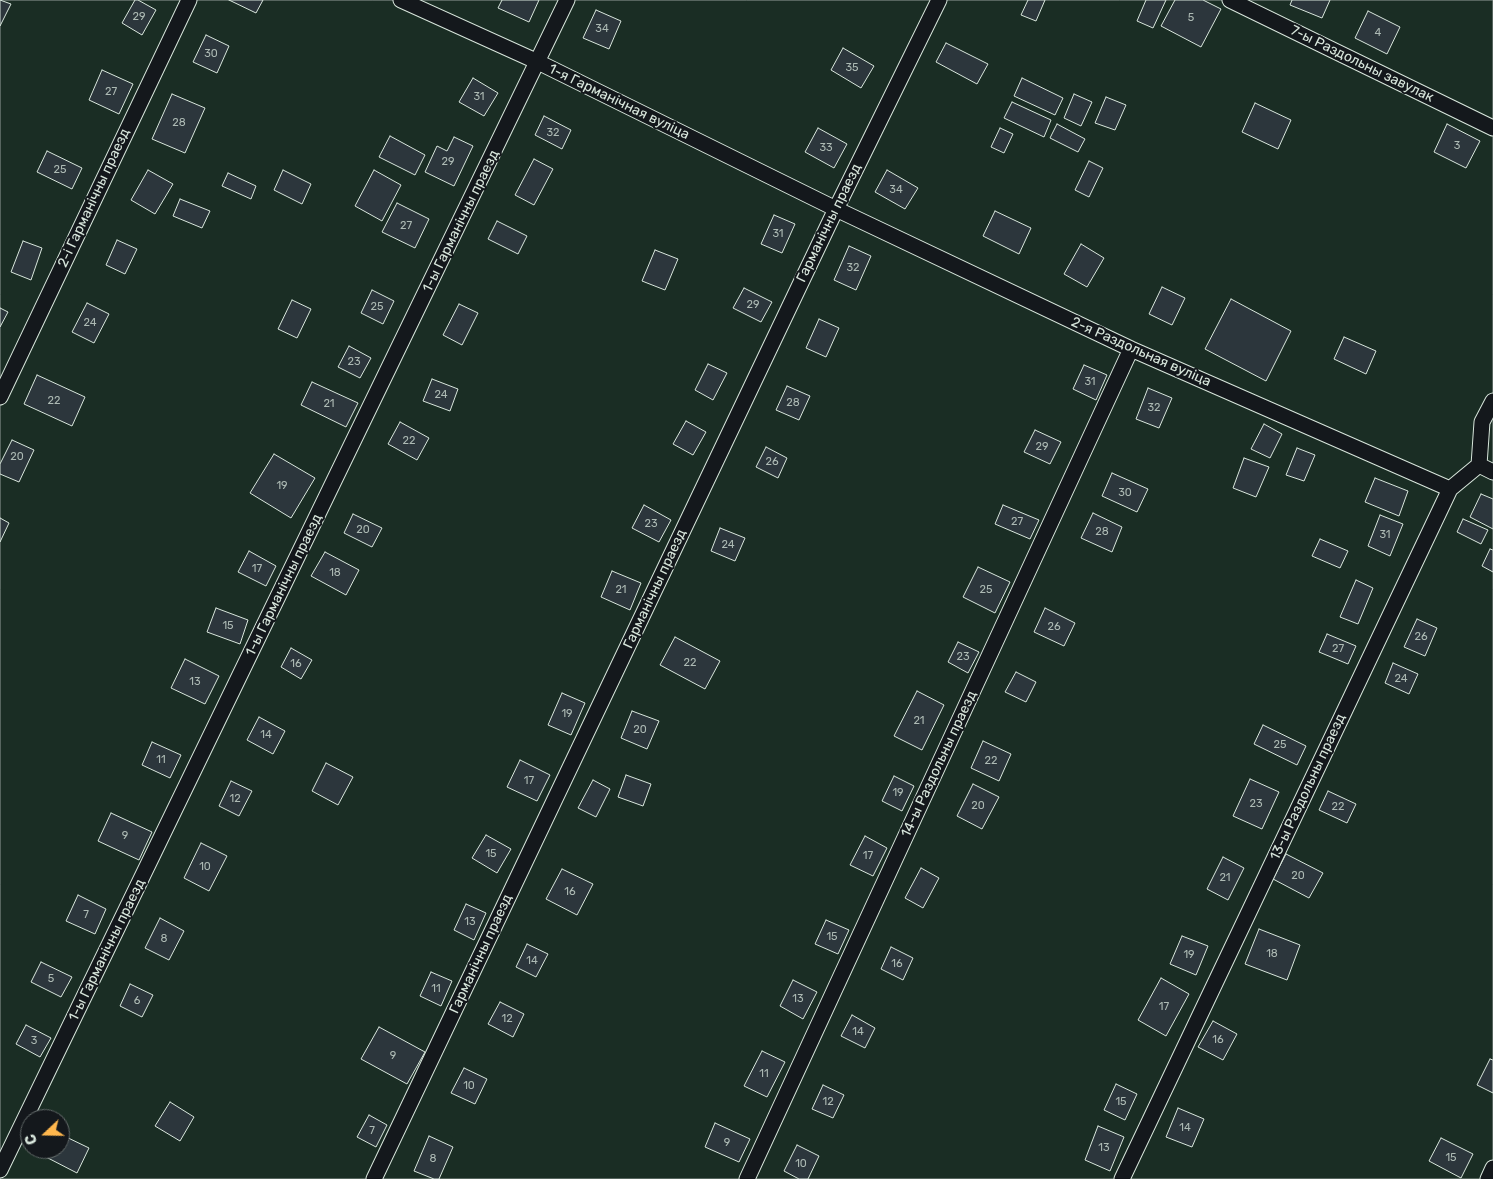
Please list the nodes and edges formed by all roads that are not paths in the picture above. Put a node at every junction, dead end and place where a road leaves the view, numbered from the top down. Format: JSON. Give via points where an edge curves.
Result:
{"nodes":[{"id":1,"x":189,"y":0,"type":"edge"},
{"id":2,"x":401,"y":0,"type":"edge"},
{"id":3,"x":567,"y":0,"type":"edge"},
{"id":4,"x":939,"y":0,"type":"edge"},
{"id":5,"x":1230,"y":0,"type":"edge"},
{"id":6,"x":538,"y":62,"type":"junction"},
{"id":7,"x":1493,"y":128,"type":"edge"},
{"id":8,"x":836,"y":209,"type":"junction"},
{"id":9,"x":1131,"y":349,"type":"junction"},
{"id":10,"x":0,"y":397,"type":"edge"},
{"id":11,"x":1493,"y":401,"type":"edge"},
{"id":12,"x":1479,"y":465,"type":"junction"},
{"id":13,"x":1493,"y":472,"type":"edge"},
{"id":14,"x":1450,"y":489,"type":"junction"},
{"id":15,"x":1493,"y":1168,"type":"edge"},
{"id":16,"x":0,"y":1170,"type":"edge"},
{"id":17,"x":374,"y":1179,"type":"edge"},
{"id":18,"x":747,"y":1179,"type":"edge"},
{"id":19,"x":1122,"y":1179,"type":"edge"},
{"id":20,"x":1488,"y":1179,"type":"edge"}],
"edges":[{"from":1,"to":10,"type":"lane","name":"2-і Гарманічны праезд"},
{"from":2,"to":6,"type":"lane","name":"1-я Гарманічная вуліца"},
{"from":3,"to":6,"type":"lane","name":"1-ы Гарманічны праезд"},
{"from":4,"to":8,"type":"lane","name":"Гарманічны праезд"},
{"from":5,"to":7,"type":"lane","name":"7-ы Раздольны завулак"},
{"from":6,"to":8,"type":"lane","name":"1-я Гарманічная вуліца"},
{"from":6,"to":16,"type":"lane","name":"1-ы Гарманічны праезд"},
{"from":8,"to":9,"type":"lane","name":"2-я Раздольная вуліца"},
{"from":8,"to":17,"type":"lane","name":"Гарманічны праезд"},
{"from":9,"to":14,"type":"lane","name":"2-я Раздольная вуліца"},
{"from":9,"to":18,"type":"lane","name":"14-ы Раздольны праезд"},
{"from":11,"to":12,"type":"lane","via":[[1482,422]]},
{"from":12,"to":13,"type":"lane"},
{"from":12,"to":14,"type":"lane","name":"13-ы Раздольны праезд"},
{"from":14,"to":19,"type":"lane","name":"13-ы Раздольны праезд"},
{"from":15,"to":20,"type":"lane"}]}
